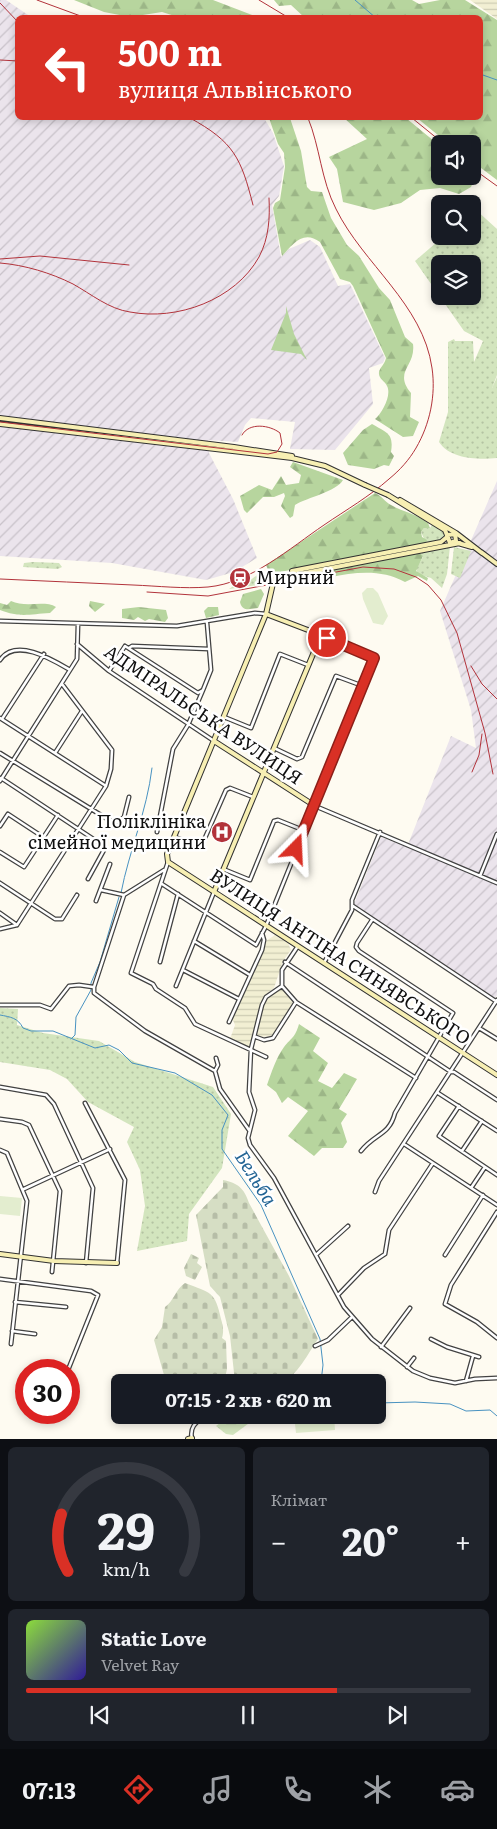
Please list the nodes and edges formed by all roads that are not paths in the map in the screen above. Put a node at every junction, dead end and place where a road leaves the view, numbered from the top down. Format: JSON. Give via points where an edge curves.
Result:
{"nodes":[{"id":1,"x":0,"y":418,"type":"edge"},
{"id":2,"x":0,"y":424,"type":"edge"},
{"id":3,"x":323,"y":467,"type":"junction"},
{"id":4,"x":397,"y":500,"type":"junction"},
{"id":5,"x":454,"y":533,"type":"junction"},
{"id":6,"x":447,"y":536,"type":"junction"},
{"id":7,"x":452,"y":543,"type":"junction"},
{"id":8,"x":460,"y":543,"type":"junction"},
{"id":9,"x":474,"y":546,"type":"junction"},
{"id":10,"x":410,"y":552,"type":"junction"},
{"id":11,"x":482,"y":553,"type":"junction"},
{"id":12,"x":497,"y":564,"type":"edge"},
{"id":13,"x":274,"y":579,"type":"junction"},
{"id":14,"x":266,"y":614,"type":"junction"},
{"id":15,"x":0,"y":621,"type":"edge"},
{"id":16,"x":207,"y":622,"type":"junction"},
{"id":17,"x":78,"y":624,"type":"junction"},
{"id":18,"x":320,"y":635,"type":"junction"},
{"id":19,"x":78,"y":644,"type":"junction"},
{"id":20,"x":129,"y":648,"type":"junction"},
{"id":21,"x":209,"y":649,"type":"junction"},
{"id":22,"x":44,"y":654,"type":"junction"},
{"id":23,"x":0,"y":660,"type":"edge"},
{"id":24,"x":308,"y":665,"type":"junction"},
{"id":25,"x":70,"y":670,"type":"junction"},
{"id":26,"x":109,"y":671,"type":"junction"},
{"id":27,"x":62,"y":684,"type":"junction"},
{"id":28,"x":363,"y":686,"type":"junction"},
{"id":29,"x":203,"y":690,"type":"junction"},
{"id":30,"x":82,"y":711,"type":"junction"},
{"id":31,"x":224,"y":717,"type":"junction"},
{"id":32,"x":1,"y":718,"type":"edge"},
{"id":33,"x":188,"y":725,"type":"junction"},
{"id":34,"x":28,"y":736,"type":"junction"},
{"id":35,"x":214,"y":741,"type":"junction"},
{"id":36,"x":274,"y":748,"type":"junction"},
{"id":37,"x":0,"y":753,"type":"edge"},
{"id":38,"x":55,"y":753,"type":"junction"},
{"id":39,"x":12,"y":761,"type":"junction"},
{"id":40,"x":263,"y":774,"type":"junction"},
{"id":41,"x":0,"y":779,"type":"edge"},
{"id":42,"x":106,"y":786,"type":"junction"},
{"id":43,"x":129,"y":797,"type":"dead end"},
{"id":44,"x":253,"y":797,"type":"junction"},
{"id":45,"x":315,"y":806,"type":"junction"},
{"id":46,"x":91,"y":810,"type":"junction"},
{"id":47,"x":58,"y":815,"type":"junction"},
{"id":48,"x":0,"y":826,"type":"edge"},
{"id":49,"x":79,"y":828,"type":"junction"},
{"id":50,"x":303,"y":830,"type":"junction"},
{"id":51,"x":157,"y":832,"type":"dead end"},
{"id":52,"x":380,"y":832,"type":"junction"},
{"id":53,"x":497,"y":834,"type":"edge"},
{"id":54,"x":43,"y":837,"type":"junction"},
{"id":55,"x":174,"y":837,"type":"junction"},
{"id":56,"x":0,"y":852,"type":"edge"},
{"id":57,"x":168,"y":862,"type":"junction"},
{"id":58,"x":110,"y":864,"type":"dead end"},
{"id":59,"x":223,"y":869,"type":"junction"},
{"id":60,"x":165,"y":870,"type":"junction"},
{"id":61,"x":480,"y":876,"type":"junction"},
{"id":62,"x":88,"y":879,"type":"dead end"},
{"id":63,"x":0,"y":883,"type":"edge"},
{"id":64,"x":497,"y":883,"type":"edge"},
{"id":65,"x":162,"y":884,"type":"junction"},
{"id":66,"x":101,"y":890,"type":"junction"},
{"id":67,"x":214,"y":892,"type":"junction"},
{"id":68,"x":178,"y":894,"type":"junction"},
{"id":69,"x":77,"y":895,"type":"dead end"},
{"id":70,"x":124,"y":895,"type":"junction"},
{"id":71,"x":96,"y":901,"type":"dead end"},
{"id":72,"x":31,"y":903,"type":"junction"},
{"id":73,"x":353,"y":906,"type":"junction"},
{"id":74,"x":206,"y":912,"type":"junction"},
{"id":75,"x":0,"y":913,"type":"edge"},
{"id":76,"x":372,"y":920,"type":"junction"},
{"id":77,"x":17,"y":924,"type":"junction"},
{"id":78,"x":266,"y":926,"type":"junction"},
{"id":79,"x":0,"y":929,"type":"edge"},
{"id":80,"x":262,"y":933,"type":"junction"},
{"id":81,"x":194,"y":941,"type":"junction"},
{"id":82,"x":298,"y":946,"type":"junction"},
{"id":83,"x":160,"y":962,"type":"dead end"},
{"id":84,"x":286,"y":962,"type":"junction"},
{"id":85,"x":324,"y":963,"type":"junction"},
{"id":86,"x":183,"y":970,"type":"junction"},
{"id":87,"x":250,"y":975,"type":"junction"},
{"id":88,"x":176,"y":986,"type":"dead end"},
{"id":89,"x":282,"y":986,"type":"junction"},
{"id":90,"x":93,"y":987,"type":"junction"},
{"id":91,"x":239,"y":998,"type":"junction"},
{"id":92,"x":497,"y":1001,"type":"edge"},
{"id":93,"x":296,"y":1002,"type":"junction"},
{"id":94,"x":0,"y":1005,"type":"edge"},
{"id":95,"x":230,"y":1022,"type":"dead end"},
{"id":96,"x":479,"y":1028,"type":"junction"},
{"id":97,"x":256,"y":1037,"type":"junction"},
{"id":98,"x":438,"y":1037,"type":"junction"},
{"id":99,"x":497,"y":1039,"type":"edge"},
{"id":100,"x":251,"y":1049,"type":"junction"},
{"id":101,"x":463,"y":1053,"type":"junction"},
{"id":102,"x":266,"y":1057,"type":"dead end"},
{"id":103,"x":216,"y":1058,"type":"dead end"},
{"id":104,"x":429,"y":1058,"type":"junction"},
{"id":105,"x":215,"y":1071,"type":"junction"},
{"id":106,"x":450,"y":1072,"type":"junction"},
{"id":107,"x":497,"y":1075,"type":"edge"},
{"id":108,"x":416,"y":1078,"type":"junction"},
{"id":109,"x":0,"y":1087,"type":"edge"},
{"id":110,"x":438,"y":1093,"type":"junction"},
{"id":111,"x":497,"y":1100,"type":"edge"},
{"id":112,"x":85,"y":1103,"type":"dead end"},
{"id":113,"x":459,"y":1106,"type":"junction"},
{"id":114,"x":0,"y":1119,"type":"edge"},
{"id":115,"x":482,"y":1122,"type":"junction"},
{"id":116,"x":249,"y":1130,"type":"junction"},
{"id":117,"x":497,"y":1131,"type":"edge"},
{"id":118,"x":404,"y":1144,"type":"junction"},
{"id":119,"x":110,"y":1149,"type":"junction"},
{"id":120,"x":0,"y":1150,"type":"edge"},
{"id":121,"x":361,"y":1151,"type":"dead end"},
{"id":122,"x":462,"y":1151,"type":"junction"},
{"id":123,"x":82,"y":1162,"type":"junction"},
{"id":124,"x":433,"y":1163,"type":"junction"},
{"id":125,"x":485,"y":1167,"type":"junction"},
{"id":126,"x":497,"y":1174,"type":"edge"},
{"id":127,"x":54,"y":1176,"type":"junction"},
{"id":128,"x":471,"y":1188,"type":"junction"},
{"id":129,"x":24,"y":1189,"type":"junction"},
{"id":130,"x":375,"y":1192,"type":"dead end"},
{"id":131,"x":483,"y":1195,"type":"junction"},
{"id":132,"x":497,"y":1205,"type":"edge"},
{"id":133,"x":497,"y":1212,"type":"edge"},
{"id":134,"x":348,"y":1226,"type":"dead end"},
{"id":135,"x":0,"y":1254,"type":"edge"},
{"id":136,"x":317,"y":1254,"type":"junction"},
{"id":137,"x":445,"y":1255,"type":"dead end"},
{"id":138,"x":21,"y":1257,"type":"junction"},
{"id":139,"x":54,"y":1261,"type":"junction"},
{"id":140,"x":86,"y":1262,"type":"junction"},
{"id":141,"x":117,"y":1263,"type":"joint"},
{"id":142,"x":52,"y":1272,"type":"dead end"},
{"id":143,"x":0,"y":1279,"type":"edge"},
{"id":144,"x":17,"y":1282,"type":"junction"},
{"id":145,"x":338,"y":1296,"type":"junction"},
{"id":146,"x":15,"y":1302,"type":"junction"},
{"id":147,"x":66,"y":1307,"type":"dead end"},
{"id":148,"x":410,"y":1308,"type":"dead end"},
{"id":149,"x":352,"y":1317,"type":"junction"},
{"id":150,"x":12,"y":1331,"type":"junction"},
{"id":151,"x":34,"y":1334,"type":"dead end"},
{"id":152,"x":497,"y":1338,"type":"edge"},
{"id":153,"x":431,"y":1339,"type":"dead end"},
{"id":154,"x":11,"y":1344,"type":"dead end"},
{"id":155,"x":316,"y":1345,"type":"dead end"},
{"id":156,"x":381,"y":1347,"type":"junction"},
{"id":157,"x":473,"y":1356,"type":"junction"},
{"id":158,"x":479,"y":1357,"type":"dead end"},
{"id":159,"x":414,"y":1358,"type":"dead end"},
{"id":160,"x":72,"y":1359,"type":"edge"},
{"id":161,"x":407,"y":1366,"type":"junction"},
{"id":162,"x":497,"y":1378,"type":"edge"},
{"id":163,"x":466,"y":1381,"type":"junction"},
{"id":164,"x":194,"y":1424,"type":"edge"},
{"id":165,"x":191,"y":1439,"type":"edge"}],
"edges":[{"from":1,"to":3,"type":"street","via":[[234,447],[286,455]]},
{"from":2,"to":3,"type":"street","via":[[292,458]]},
{"from":3,"to":4,"type":"street","bridge":true},
{"from":4,"to":5,"type":"street"},
{"from":4,"to":6,"type":"street","via":[[446,530]]},
{"from":5,"to":6,"type":"street"},
{"from":5,"to":7,"type":"street","via":[[457,540]]},
{"from":5,"to":9,"type":"street"},
{"from":5,"to":9,"type":"street"},
{"from":6,"to":7,"type":"street"},
{"from":6,"to":13,"type":"street","via":[[441,542],[304,568]]},
{"from":7,"to":8,"type":"street"},
{"from":7,"to":10,"type":"street"},
{"from":8,"to":10,"type":"street"},
{"from":8,"to":11,"type":"street"},
{"from":9,"to":11,"type":"street"},
{"from":10,"to":13,"type":"street"},
{"from":11,"to":12,"type":"street"},
{"from":13,"to":14,"type":"street"},
{"from":14,"to":16,"type":"street"},
{"from":14,"to":18,"type":"street"},
{"from":14,"to":31,"type":"street"},
{"from":15,"to":17,"type":"street"},
{"from":16,"to":17,"type":"street","via":[[177,626]]},
{"from":16,"to":21,"type":"street"},
{"from":17,"to":19,"type":"street"},
{"from":18,"to":24,"type":"street"},
{"from":18,"to":28,"type":"street","via":[[374,658]]},
{"from":19,"to":25,"type":"street","via":[[77,660]]},
{"from":19,"to":26,"type":"street","name":"АДМІРАЛЬСЬКА ВУЛИЦЯ"},
{"from":20,"to":21,"type":"street"},
{"from":20,"to":26,"type":"street","via":[[125,646]]},
{"from":20,"to":29,"type":"street","via":[[198,693]]},
{"from":21,"to":29,"type":"street","via":[[211,670]]},
{"from":22,"to":23,"type":"street","via":[[10,651],[5,652]]},
{"from":22,"to":25,"type":"street"},
{"from":22,"to":32,"type":"street"},
{"from":24,"to":31,"type":"street","via":[[280,654],[251,728]]},
{"from":24,"to":36,"type":"street"},
{"from":25,"to":27,"type":"street"},
{"from":26,"to":33,"type":"street","name":"АДМІРАЛЬСЬКА ВУЛИЦЯ"},
{"from":27,"to":30,"type":"street"},
{"from":27,"to":34,"type":"street"},
{"from":28,"to":36,"type":"street","via":[[336,676],[300,759]]},
{"from":28,"to":45,"type":"street"},
{"from":29,"to":33,"type":"street"},
{"from":30,"to":38,"type":"street"},
{"from":30,"to":42,"type":"street","via":[[112,750],[112,769]]},
{"from":31,"to":35,"type":"street"},
{"from":32,"to":34,"type":"street"},
{"from":33,"to":35,"type":"street","name":"АДМІРАЛЬСЬКА ВУЛИЦЯ"},
{"from":33,"to":51,"type":"street","via":[[174,749]]},
{"from":34,"to":38,"type":"street"},
{"from":34,"to":39,"type":"street"},
{"from":35,"to":40,"type":"street","name":"АДМІРАЛЬСЬКА ВУЛИЦЯ"},
{"from":35,"to":55,"type":"street"},
{"from":36,"to":40,"type":"street"},
{"from":37,"to":39,"type":"street"},
{"from":38,"to":42,"type":"street"},
{"from":39,"to":41,"type":"street"},
{"from":39,"to":46,"type":"street"},
{"from":40,"to":44,"type":"street"},
{"from":40,"to":45,"type":"street","name":"АДМІРАЛЬСЬКА ВУЛИЦЯ"},
{"from":41,"to":47,"type":"street"},
{"from":42,"to":46,"type":"street"},
{"from":43,"to":46,"type":"street","via":[[124,818],[117,822]]},
{"from":44,"to":55,"type":"street","via":[[230,788],[226,790],[200,847]]},
{"from":44,"to":59,"type":"street"},
{"from":45,"to":50,"type":"street"},
{"from":45,"to":52,"type":"street","name":"АДМІРАЛЬСЬКА ВУЛИЦЯ"},
{"from":46,"to":49,"type":"street"},
{"from":47,"to":49,"type":"street"},
{"from":47,"to":54,"type":"street"},
{"from":48,"to":54,"type":"street","via":[[8,814]]},
{"from":49,"to":62,"type":"street","via":[[102,844],[104,850]]},
{"from":49,"to":72,"type":"street"},
{"from":50,"to":59,"type":"street","via":[[274,821],[250,880]]},
{"from":50,"to":78,"type":"street"},
{"from":52,"to":61,"type":"street","name":"АДМІРАЛЬСЬКА ВУЛИЦЯ"},
{"from":52,"to":73,"type":"street","via":[[352,900]]},
{"from":53,"to":61,"type":"street"},
{"from":54,"to":56,"type":"street","via":[[24,867]]},
{"from":55,"to":57,"type":"street","via":[[167,854]]},
{"from":57,"to":60,"type":"street"},
{"from":57,"to":67,"type":"street","name":"ВУЛИЦЯ АНТІНА СИНЯВСЬКОГО"},
{"from":58,"to":66,"type":"street"},
{"from":59,"to":67,"type":"street"},
{"from":60,"to":65,"type":"street"},
{"from":60,"to":70,"type":"street"},
{"from":61,"to":64,"type":"street","name":"АДМІРАЛЬСЬКА ВУЛИЦЯ"},
{"from":63,"to":72,"type":"street"},
{"from":65,"to":68,"type":"street"},
{"from":65,"to":100,"type":"street","via":[[131,973],[153,984],[185,1008],[195,1024]]},
{"from":66,"to":70,"type":"street"},
{"from":66,"to":71,"type":"street"},
{"from":67,"to":74,"type":"street"},
{"from":67,"to":78,"type":"street","name":"ВУЛИЦЯ АНТІНА СИНЯВСЬКОГО"},
{"from":68,"to":74,"type":"street"},
{"from":68,"to":83,"type":"street"},
{"from":69,"to":72,"type":"street","via":[[62,919],[55,920]]},
{"from":70,"to":90,"type":"street"},
{"from":72,"to":77,"type":"street"},
{"from":73,"to":76,"type":"street"},
{"from":73,"to":85,"type":"street"},
{"from":74,"to":80,"type":"street","via":[[256,945]]},
{"from":74,"to":81,"type":"street"},
{"from":75,"to":77,"type":"street"},
{"from":76,"to":92,"type":"street"},
{"from":76,"to":98,"type":"street","via":[[357,943],[357,949],[453,1013]]},
{"from":77,"to":79,"type":"street"},
{"from":78,"to":80,"type":"street"},
{"from":78,"to":82,"type":"street","name":"ВУЛИЦЯ АНТІНА СИНЯВСЬКОГО"},
{"from":80,"to":87,"type":"street","via":[[262,950]]},
{"from":81,"to":86,"type":"street"},
{"from":81,"to":87,"type":"street"},
{"from":82,"to":84,"type":"street"},
{"from":82,"to":85,"type":"street","name":"ВУЛИЦЯ АНТІНА СИНЯВСЬКОГО"},
{"from":84,"to":89,"type":"street","via":[[282,970]]},
{"from":84,"to":104,"type":"street","name":"ВУЛИЦЯ АНТІНА СИНЯВСЬКОГО"},
{"from":85,"to":98,"type":"street","name":"ВУЛИЦЯ АНТІНА СИНЯВСЬКОГО"},
{"from":86,"to":88,"type":"street"},
{"from":86,"to":91,"type":"street"},
{"from":87,"to":91,"type":"street"},
{"from":89,"to":93,"type":"street"},
{"from":89,"to":97,"type":"street","via":[[266,997],[257,1019]]},
{"from":90,"to":94,"type":"street","via":[[69,986],[51,1009],[40,1005]]},
{"from":90,"to":105,"type":"street","via":[[94,993],[145,1031]]},
{"from":91,"to":95,"type":"street"},
{"from":92,"to":96,"type":"street"},
{"from":93,"to":97,"type":"street","via":[[273,1038],[264,1040]]},
{"from":93,"to":108,"type":"street"},
{"from":96,"to":99,"type":"street"},
{"from":96,"to":101,"type":"street"},
{"from":97,"to":100,"type":"street"},
{"from":98,"to":101,"type":"street","name":"ВУЛИЦЯ АНТІНА СИНЯВСЬКОГО"},
{"from":98,"to":104,"type":"street"},
{"from":100,"to":102,"type":"street"},
{"from":100,"to":116,"type":"street","via":[[249,1092],[255,1110]]},
{"from":101,"to":106,"type":"street"},
{"from":101,"to":107,"type":"street","name":"ВУЛИЦЯ АНТІНА СИНЯВСЬКОГО"},
{"from":103,"to":105,"type":"street","via":[[218,1066]]},
{"from":104,"to":106,"type":"street","name":"ВУЛИЦЯ АНТІНА СИНЯВСЬКОГО"},
{"from":104,"to":108,"type":"street"},
{"from":105,"to":116,"type":"street","via":[[220,1089]]},
{"from":106,"to":110,"type":"street"},
{"from":106,"to":111,"type":"street","name":"ВУЛИЦЯ АНТІНА СИНЯВСЬКОГО"},
{"from":108,"to":121,"type":"street","via":[[390,1128],[370,1140]]},
{"from":109,"to":123,"type":"street","via":[[50,1097]]},
{"from":110,"to":113,"type":"street"},
{"from":110,"to":118,"type":"street"},
{"from":112,"to":119,"type":"street"},
{"from":113,"to":115,"type":"street"},
{"from":113,"to":122,"type":"street","via":[[439,1136]]},
{"from":114,"to":127,"type":"street","via":[[28,1125]]},
{"from":115,"to":117,"type":"street"},
{"from":115,"to":122,"type":"street"},
{"from":116,"to":136,"type":"street","via":[[250,1146],[274,1178]]},
{"from":118,"to":124,"type":"street"},
{"from":118,"to":130,"type":"street"},
{"from":119,"to":123,"type":"street"},
{"from":119,"to":141,"type":"street","via":[[125,1184]]},
{"from":120,"to":129,"type":"street","via":[[7,1153]]},
{"from":122,"to":125,"type":"street"},
{"from":123,"to":127,"type":"street"},
{"from":123,"to":140,"type":"street","via":[[93,1188]]},
{"from":124,"to":128,"type":"street"},
{"from":124,"to":145,"type":"street","via":[[389,1230],[386,1254],[364,1268]]},
{"from":125,"to":126,"type":"street"},
{"from":125,"to":128,"type":"street"},
{"from":127,"to":129,"type":"street"},
{"from":127,"to":139,"type":"street","via":[[60,1191]]},
{"from":128,"to":131,"type":"street"},
{"from":129,"to":138,"type":"street","via":[[27,1200]]},
{"from":131,"to":132,"type":"street"},
{"from":131,"to":137,"type":"street"},
{"from":133,"to":152,"type":"street","via":[[452,1285],[445,1304]]},
{"from":134,"to":136,"type":"street"},
{"from":135,"to":138,"type":"street"},
{"from":136,"to":145,"type":"street"},
{"from":138,"to":139,"type":"street"},
{"from":138,"to":144,"type":"street"},
{"from":139,"to":140,"type":"street"},
{"from":139,"to":142,"type":"street"},
{"from":140,"to":141,"type":"street"},
{"from":143,"to":144,"type":"street"},
{"from":144,"to":146,"type":"street"},
{"from":144,"to":160,"type":"street","via":[[91,1291],[98,1295]]},
{"from":145,"to":149,"type":"street"},
{"from":146,"to":147,"type":"street"},
{"from":146,"to":150,"type":"street"},
{"from":148,"to":156,"type":"street"},
{"from":149,"to":155,"type":"street","via":[[328,1340]]},
{"from":149,"to":156,"type":"street"},
{"from":150,"to":151,"type":"street"},
{"from":150,"to":154,"type":"street"},
{"from":153,"to":157,"type":"street"},
{"from":156,"to":161,"type":"street"},
{"from":157,"to":158,"type":"street"},
{"from":157,"to":163,"type":"street"},
{"from":159,"to":161,"type":"street"},
{"from":161,"to":163,"type":"street","via":[[442,1381]]},
{"from":162,"to":163,"type":"street"},
{"from":164,"to":165,"type":"street"}]}
